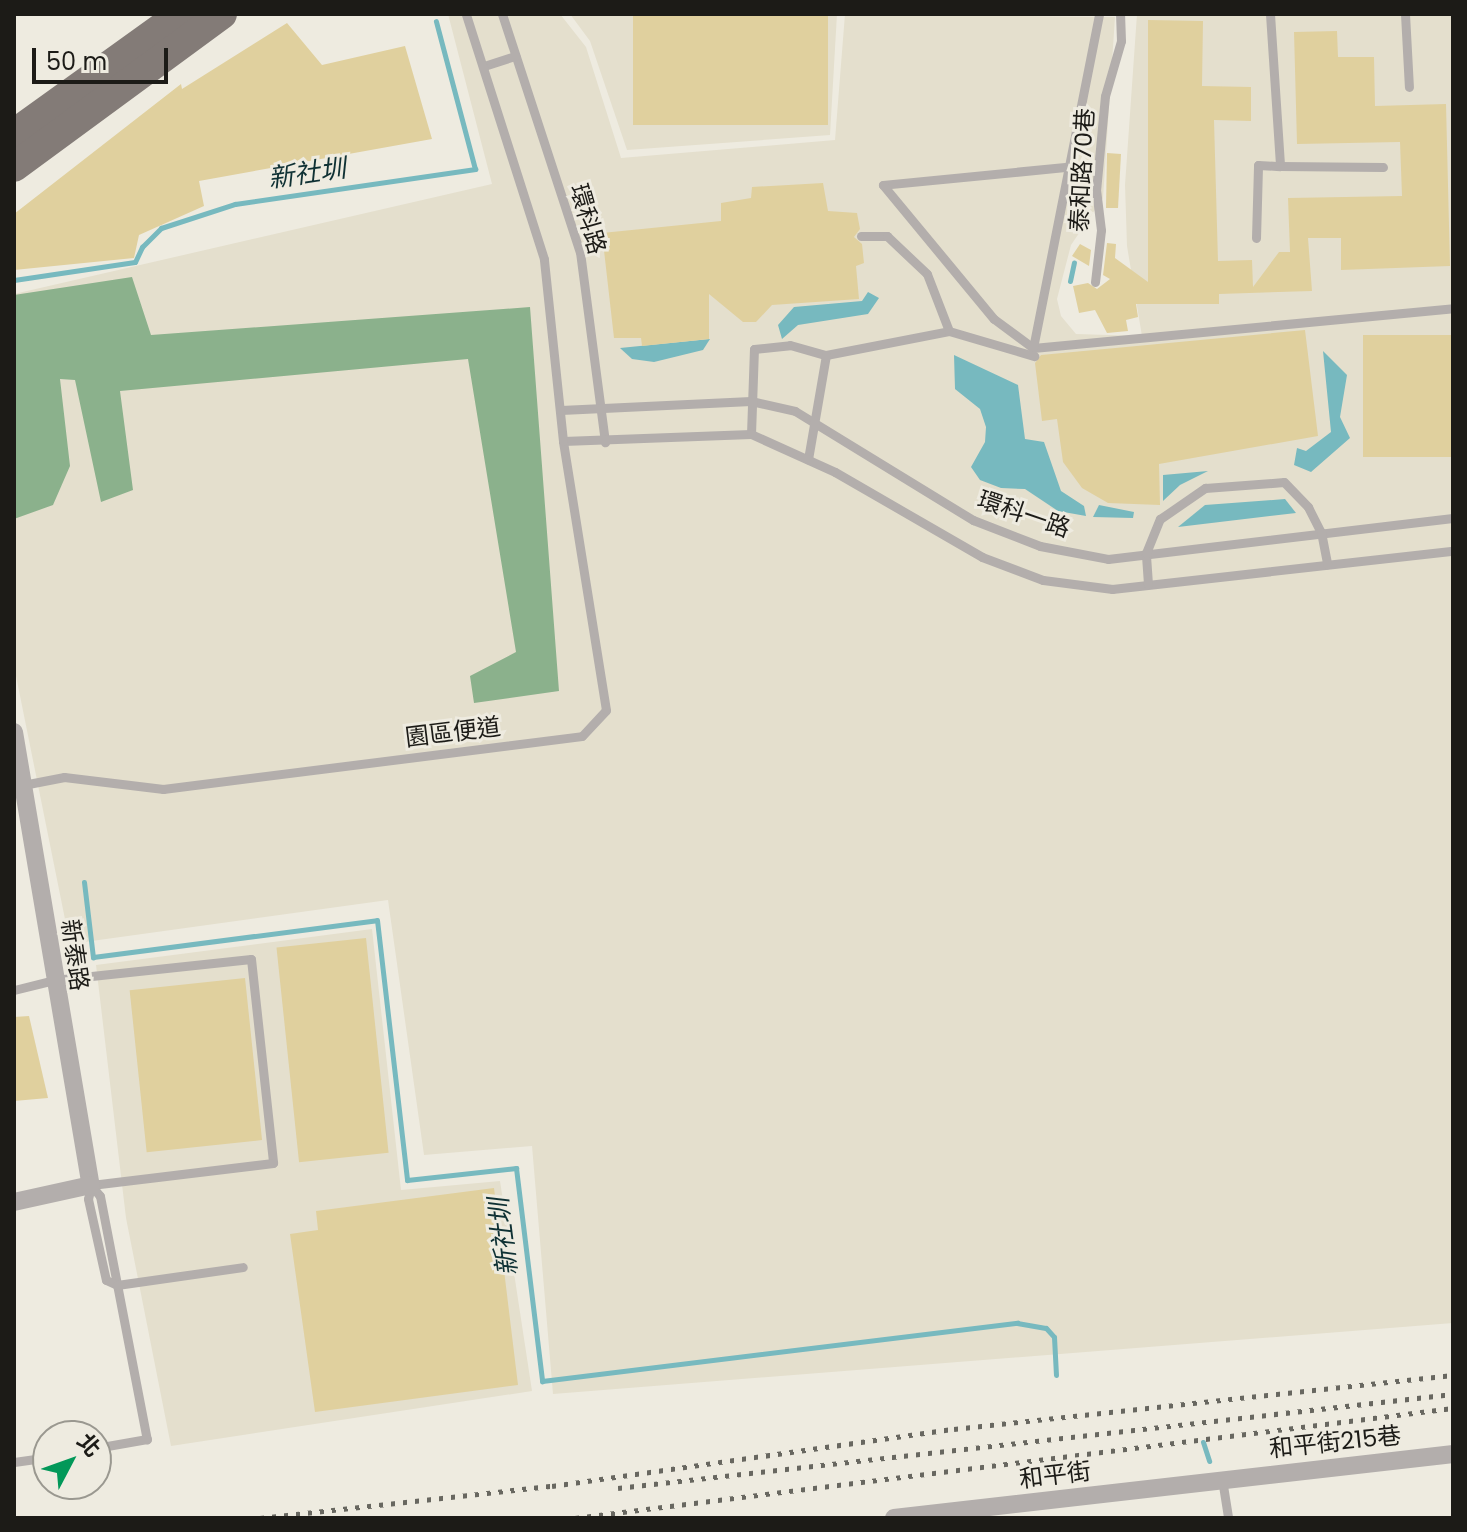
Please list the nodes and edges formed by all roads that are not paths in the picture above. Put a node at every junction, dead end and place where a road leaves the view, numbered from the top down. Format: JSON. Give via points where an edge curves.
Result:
{"nodes":[{"id":1,"x":181,"y":14,"type":"edge"},
{"id":2,"x":222,"y":14,"type":"edge"},
{"id":3,"x":466,"y":14,"type":"edge"},
{"id":4,"x":502,"y":14,"type":"edge"},
{"id":5,"x":1099,"y":14,"type":"edge"},
{"id":6,"x":1120,"y":14,"type":"edge"},
{"id":7,"x":1270,"y":14,"type":"edge"},
{"id":8,"x":1405,"y":14,"type":"edge"},
{"id":9,"x":515,"y":56,"type":"junction"},
{"id":10,"x":484,"y":66,"type":"junction"},
{"id":11,"x":1409,"y":87,"type":"dead end"},
{"id":12,"x":14,"y":134,"type":"edge"},
{"id":13,"x":1280,"y":166,"type":"junction"},
{"id":14,"x":14,"y":167,"type":"edge"},
{"id":15,"x":1065,"y":167,"type":"junction"},
{"id":16,"x":1383,"y":167,"type":"dead end"},
{"id":17,"x":861,"y":236,"type":"dead end"},
{"id":18,"x":1256,"y":238,"type":"dead end"},
{"id":19,"x":1095,"y":282,"type":"dead end"},
{"id":20,"x":1453,"y":308,"type":"edge"},
{"id":21,"x":949,"y":331,"type":"junction"},
{"id":22,"x":1033,"y":352,"type":"junction"},
{"id":23,"x":826,"y":355,"type":"junction"},
{"id":24,"x":751,"y":401,"type":"junction"},
{"id":25,"x":561,"y":410,"type":"junction"},
{"id":26,"x":601,"y":410,"type":"junction"},
{"id":27,"x":815,"y":422,"type":"junction"},
{"id":28,"x":751,"y":434,"type":"junction"},
{"id":29,"x":563,"y":441,"type":"junction"},
{"id":30,"x":605,"y":442,"type":"junction"},
{"id":31,"x":808,"y":459,"type":"junction"},
{"id":32,"x":1453,"y":518,"type":"edge"},
{"id":33,"x":1321,"y":532,"type":"junction"},
{"id":34,"x":1453,"y":551,"type":"edge"},
{"id":35,"x":1146,"y":553,"type":"junction"},
{"id":36,"x":1327,"y":564,"type":"junction"},
{"id":37,"x":1148,"y":584,"type":"junction"},
{"id":38,"x":14,"y":732,"type":"edge"},
{"id":39,"x":23,"y":785,"type":"junction"},
{"id":40,"x":54,"y":980,"type":"junction"},
{"id":41,"x":14,"y":990,"type":"edge"},
{"id":42,"x":91,"y":1185,"type":"junction"},
{"id":43,"x":14,"y":1202,"type":"edge"},
{"id":44,"x":243,"y":1267,"type":"dead end"},
{"id":45,"x":117,"y":1285,"type":"junction"},
{"id":46,"x":112,"y":1445,"type":"edge"},
{"id":47,"x":1453,"y":1454,"type":"edge"},
{"id":48,"x":1222,"y":1479,"type":"junction"},
{"id":49,"x":894,"y":1518,"type":"edge"},
{"id":50,"x":1228,"y":1518,"type":"edge"}],
"edges":[{"from":1,"to":12,"type":"main road"},
{"from":2,"to":14,"type":"main road"},
{"from":3,"to":10,"type":"lane"},
{"from":4,"to":9,"type":"lane","name":"環科路"},
{"from":5,"to":15,"type":"lane"},
{"from":6,"to":19,"type":"lane","name":"泰和路70巷","via":[[1121,41],[1105,96],[1096,191],[1101,230]]},
{"from":7,"to":13,"type":"lane"},
{"from":8,"to":11,"type":"lane"},
{"from":9,"to":10,"type":"lane"},
{"from":9,"to":26,"type":"lane","name":"環科路","via":[[580,252]]},
{"from":10,"to":25,"type":"lane","via":[[544,259]]},
{"from":13,"to":16,"type":"lane"},
{"from":13,"to":18,"type":"lane","via":[[1258,165]]},
{"from":15,"to":22,"type":"lane"},
{"from":15,"to":22,"type":"lane","via":[[883,185],[994,319]]},
{"from":17,"to":21,"type":"lane","via":[[887,236],[927,274]]},
{"from":20,"to":22,"type":"lane"},
{"from":21,"to":22,"type":"lane"},
{"from":21,"to":23,"type":"lane"},
{"from":23,"to":24,"type":"lane","via":[[790,345],[754,349]]},
{"from":23,"to":27,"type":"lane"},
{"from":24,"to":26,"type":"lane","name":"環科一路"},
{"from":24,"to":27,"type":"lane","name":"環科一路","via":[[795,411]]},
{"from":24,"to":28,"type":"lane"},
{"from":25,"to":26,"type":"lane","name":"環科一路"},
{"from":25,"to":29,"type":"lane"},
{"from":26,"to":30,"type":"lane","name":"環科路"},
{"from":27,"to":31,"type":"lane"},
{"from":27,"to":35,"type":"lane","name":"環科一路","via":[[973,520],[1054,549],[1108,559]]},
{"from":28,"to":30,"type":"lane","name":"環科一路","via":[[695,433]]},
{"from":28,"to":31,"type":"lane","name":"環科一路"},
{"from":29,"to":30,"type":"lane","name":"環科一路"},
{"from":29,"to":39,"type":"lane","name":"園區便道","via":[[606,710],[582,736],[163,789],[64,777]]},
{"from":31,"to":37,"type":"lane","name":"環科一路","via":[[982,557],[1043,580],[1112,589]]},
{"from":32,"to":33,"type":"lane","name":"環科一路"},
{"from":33,"to":35,"type":"lane","name":"環科一路"},
{"from":33,"to":35,"type":"lane","via":[[1308,507],[1284,482],[1205,488],[1160,519]]},
{"from":33,"to":36,"type":"lane"},
{"from":34,"to":36,"type":"lane","name":"環科一路"},
{"from":35,"to":37,"type":"lane"},
{"from":36,"to":37,"type":"lane","name":"環科一路"},
{"from":38,"to":39,"type":"street","name":"新泰路"},
{"from":39,"to":40,"type":"street","name":"新泰路"},
{"from":40,"to":41,"type":"lane"},
{"from":40,"to":42,"type":"street","name":"新泰路"},
{"from":40,"to":42,"type":"lane","via":[[251,959],[273,1163]]},
{"from":42,"to":43,"type":"street"},
{"from":42,"to":45,"type":"lane","name":"新泰路","via":[[100,1196]]},
{"from":44,"to":45,"type":"lane"},
{"from":45,"to":46,"type":"lane","name":"新泰路","via":[[147,1439]]},
{"from":47,"to":48,"type":"street","name":"和平街215巷"},
{"from":48,"to":49,"type":"street","name":"和平街"},
{"from":48,"to":50,"type":"lane"}]}
